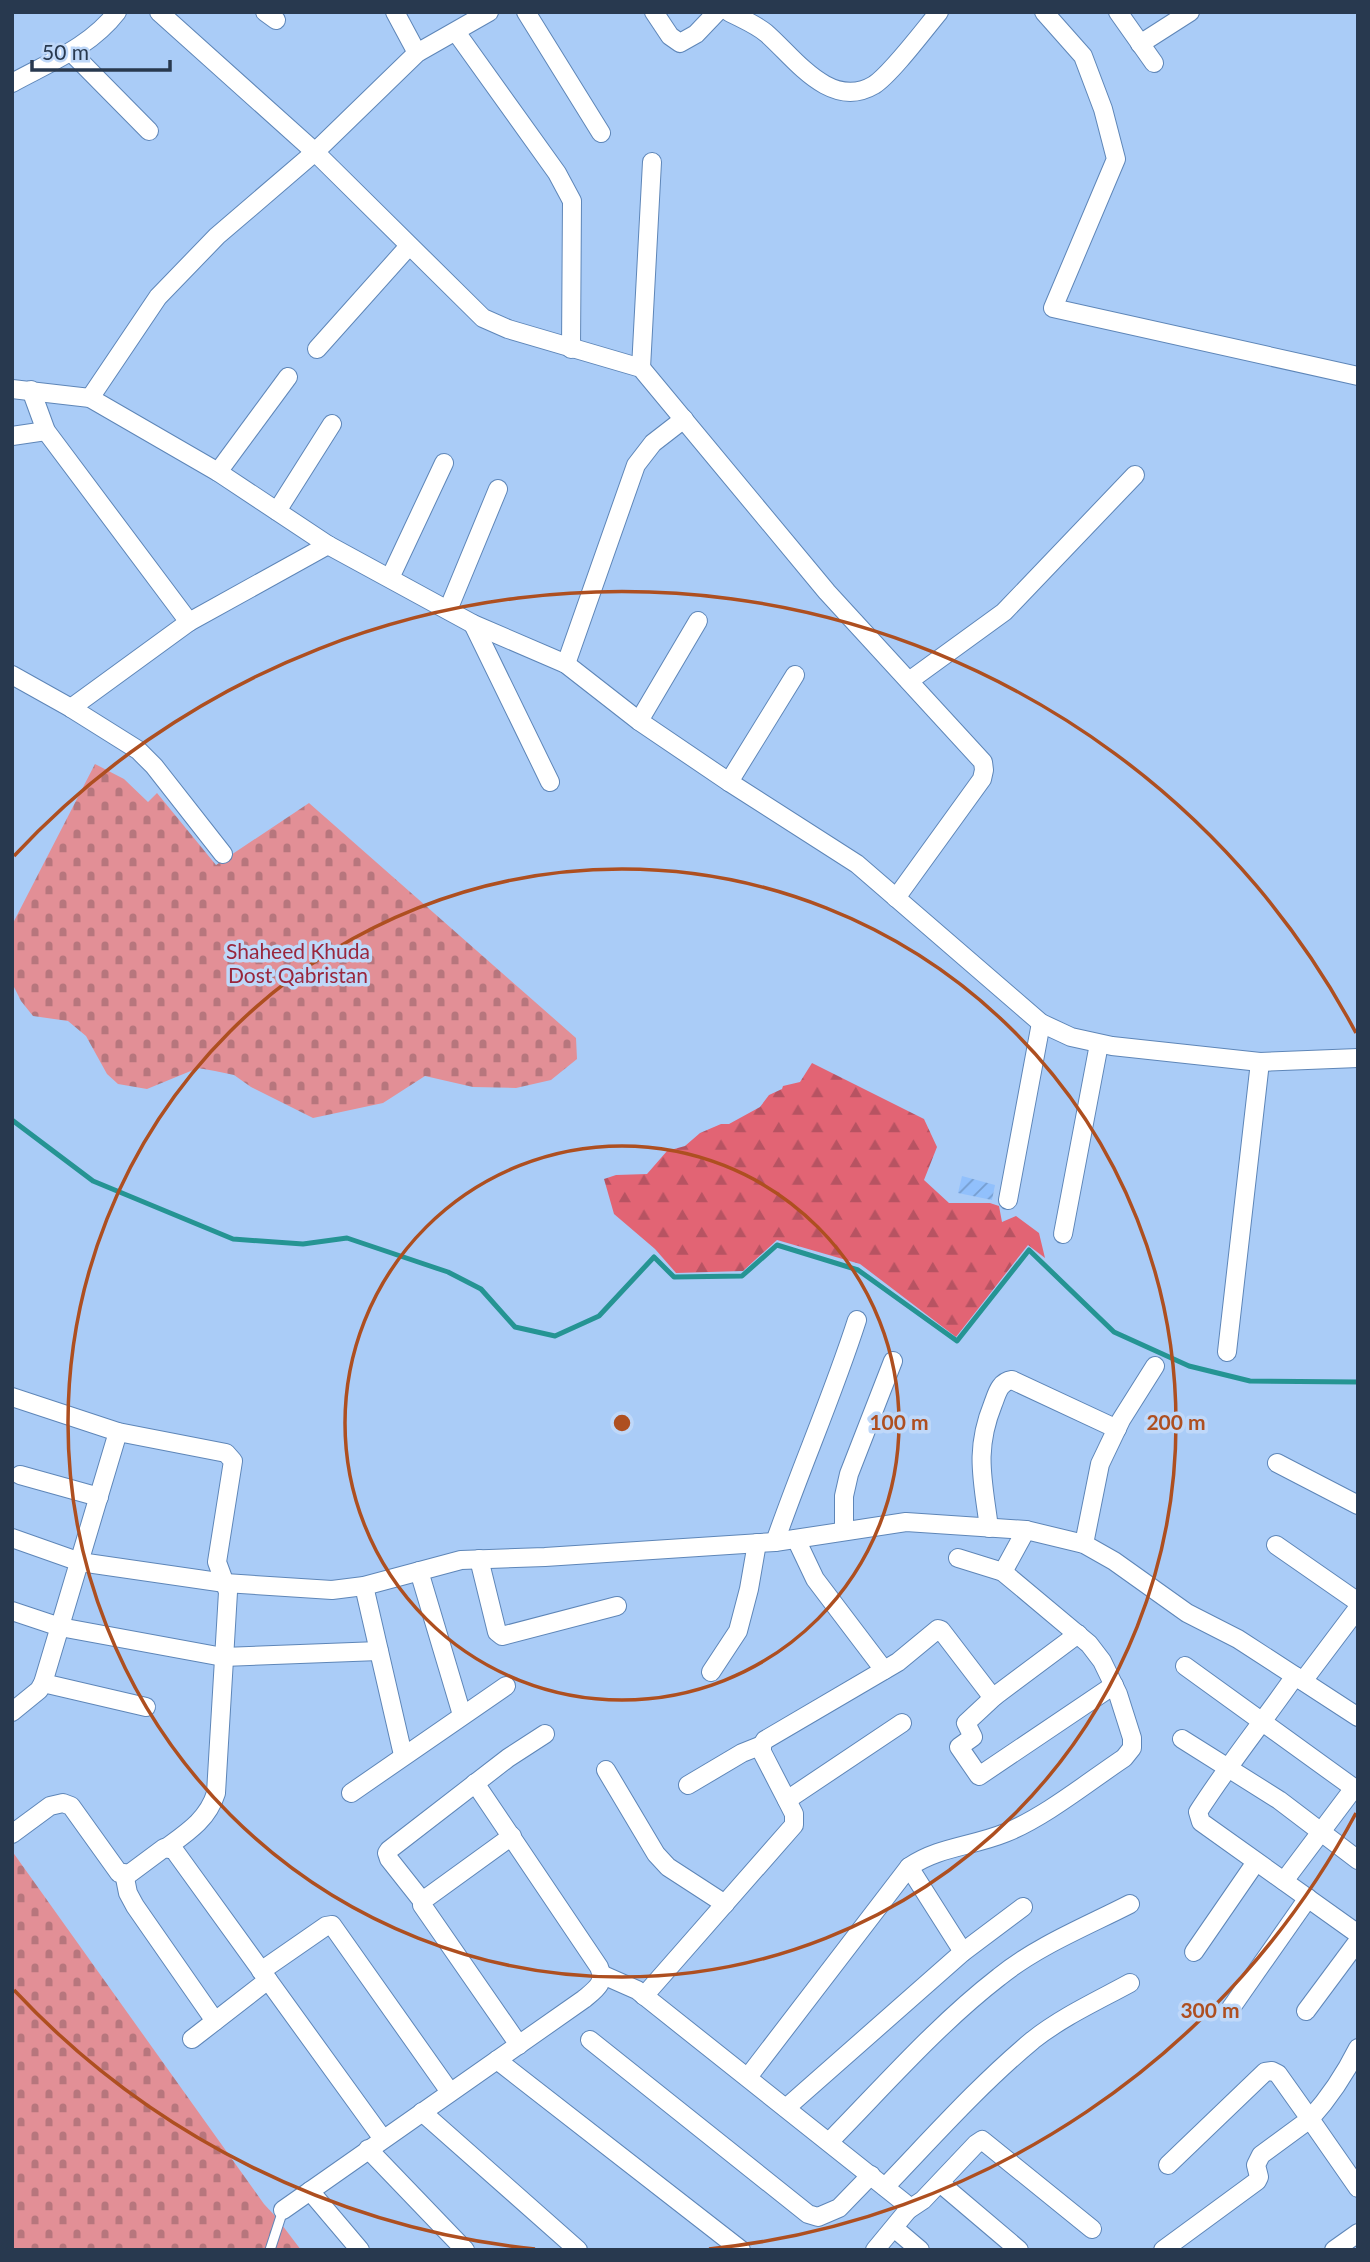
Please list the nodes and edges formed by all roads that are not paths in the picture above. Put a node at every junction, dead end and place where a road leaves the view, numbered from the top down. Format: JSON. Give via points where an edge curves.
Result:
{"nodes":[{"id":1,"x":117,"y":12,"type":"edge"},
{"id":2,"x":159,"y":12,"type":"edge"},
{"id":3,"x":395,"y":12,"type":"edge"},
{"id":4,"x":489,"y":12,"type":"edge"},
{"id":5,"x":526,"y":12,"type":"edge"},
{"id":6,"x":654,"y":12,"type":"edge"},
{"id":7,"x":717,"y":12,"type":"edge"},
{"id":8,"x":729,"y":12,"type":"edge"},
{"id":9,"x":939,"y":12,"type":"edge"},
{"id":10,"x":1044,"y":12,"type":"edge"},
{"id":11,"x":1118,"y":12,"type":"edge"},
{"id":12,"x":1190,"y":12,"type":"edge"},
{"id":13,"x":456,"y":32,"type":"junction"},
{"id":14,"x":1140,"y":44,"type":"junction"},
{"id":15,"x":71,"y":52,"type":"junction"},
{"id":16,"x":417,"y":53,"type":"junction"},
{"id":17,"x":1154,"y":63,"type":"dead end"},
{"id":18,"x":12,"y":83,"type":"edge"},
{"id":19,"x":149,"y":131,"type":"dead end"},
{"id":20,"x":601,"y":133,"type":"dead end"},
{"id":21,"x":316,"y":152,"type":"junction"},
{"id":22,"x":652,"y":162,"type":"dead end"},
{"id":23,"x":409,"y":246,"type":"junction"},
{"id":24,"x":317,"y":349,"type":"dead end"},
{"id":25,"x":570,"y":349,"type":"junction"},
{"id":26,"x":641,"y":368,"type":"junction"},
{"id":27,"x":1358,"y":376,"type":"edge"},
{"id":28,"x":288,"y":377,"type":"dead end"},
{"id":29,"x":12,"y":389,"type":"edge"},
{"id":30,"x":31,"y":390,"type":"junction"},
{"id":31,"x":90,"y":398,"type":"junction"},
{"id":32,"x":684,"y":419,"type":"junction"},
{"id":33,"x":332,"y":424,"type":"dead end"},
{"id":34,"x":46,"y":431,"type":"junction"},
{"id":35,"x":12,"y":436,"type":"edge"},
{"id":36,"x":444,"y":463,"type":"dead end"},
{"id":37,"x":218,"y":472,"type":"junction"},
{"id":38,"x":1136,"y":475,"type":"dead end"},
{"id":39,"x":498,"y":489,"type":"dead end"},
{"id":40,"x":277,"y":511,"type":"junction"},
{"id":41,"x":328,"y":545,"type":"junction"},
{"id":42,"x":390,"y":578,"type":"junction"},
{"id":43,"x":448,"y":610,"type":"junction"},
{"id":44,"x":698,"y":621,"type":"dead end"},
{"id":45,"x":188,"y":622,"type":"junction"},
{"id":46,"x":473,"y":624,"type":"junction"},
{"id":47,"x":566,"y":664,"type":"junction"},
{"id":48,"x":12,"y":675,"type":"edge"},
{"id":49,"x":795,"y":675,"type":"dead end"},
{"id":50,"x":908,"y":681,"type":"junction"},
{"id":51,"x":71,"y":708,"type":"junction"},
{"id":52,"x":639,"y":721,"type":"junction"},
{"id":53,"x":550,"y":782,"type":"dead end"},
{"id":54,"x":729,"y":782,"type":"junction"},
{"id":55,"x":223,"y":854,"type":"dead end"},
{"id":56,"x":896,"y":898,"type":"junction"},
{"id":57,"x":1041,"y":1023,"type":"junction"},
{"id":58,"x":1099,"y":1044,"type":"junction"},
{"id":59,"x":1358,"y":1058,"type":"edge"},
{"id":60,"x":1260,"y":1062,"type":"junction"},
{"id":61,"x":1008,"y":1199,"type":"dead end"},
{"id":62,"x":1063,"y":1234,"type":"dead end"},
{"id":63,"x":857,"y":1320,"type":"dead end"},
{"id":64,"x":1227,"y":1352,"type":"dead end"},
{"id":65,"x":893,"y":1361,"type":"dead end"},
{"id":66,"x":1155,"y":1366,"type":"dead end"},
{"id":67,"x":12,"y":1397,"type":"edge"},
{"id":68,"x":1117,"y":1429,"type":"junction"},
{"id":69,"x":118,"y":1432,"type":"junction"},
{"id":70,"x":1277,"y":1463,"type":"dead end"},
{"id":71,"x":20,"y":1475,"type":"dead end"},
{"id":72,"x":99,"y":1497,"type":"junction"},
{"id":73,"x":1358,"y":1505,"type":"edge"},
{"id":74,"x":989,"y":1528,"type":"junction"},
{"id":75,"x":1026,"y":1530,"type":"junction"},
{"id":76,"x":844,"y":1531,"type":"junction"},
{"id":77,"x":12,"y":1538,"type":"edge"},
{"id":78,"x":796,"y":1539,"type":"junction"},
{"id":79,"x":766,"y":1543,"type":"junction"},
{"id":80,"x":1084,"y":1544,"type":"junction"},
{"id":81,"x":1276,"y":1545,"type":"dead end"},
{"id":82,"x":958,"y":1558,"type":"dead end"},
{"id":83,"x":479,"y":1559,"type":"junction"},
{"id":84,"x":79,"y":1562,"type":"junction"},
{"id":85,"x":419,"y":1571,"type":"junction"},
{"id":86,"x":1003,"y":1572,"type":"junction"},
{"id":87,"x":225,"y":1583,"type":"junction"},
{"id":88,"x":364,"y":1586,"type":"junction"},
{"id":89,"x":1358,"y":1602,"type":"edge"},
{"id":90,"x":617,"y":1606,"type":"dead end"},
{"id":91,"x":1358,"y":1608,"type":"edge"},
{"id":92,"x":12,"y":1612,"type":"edge"},
{"id":93,"x":60,"y":1627,"type":"junction"},
{"id":94,"x":1078,"y":1634,"type":"junction"},
{"id":95,"x":379,"y":1651,"type":"junction"},
{"id":96,"x":223,"y":1657,"type":"junction"},
{"id":97,"x":1185,"y":1666,"type":"dead end"},
{"id":98,"x":884,"y":1670,"type":"junction"},
{"id":99,"x":711,"y":1672,"type":"dead end"},
{"id":100,"x":1299,"y":1679,"type":"junction"},
{"id":101,"x":43,"y":1683,"type":"junction"},
{"id":102,"x":1114,"y":1685,"type":"junction"},
{"id":103,"x":506,"y":1686,"type":"dead end"},
{"id":104,"x":995,"y":1696,"type":"junction"},
{"id":105,"x":146,"y":1707,"type":"dead end"},
{"id":106,"x":12,"y":1712,"type":"edge"},
{"id":107,"x":462,"y":1715,"type":"junction"},
{"id":108,"x":1358,"y":1717,"type":"edge"},
{"id":109,"x":1263,"y":1722,"type":"junction"},
{"id":110,"x":902,"y":1723,"type":"dead end"},
{"id":111,"x":545,"y":1734,"type":"dead end"},
{"id":112,"x":1182,"y":1740,"type":"dead end"},
{"id":113,"x":762,"y":1745,"type":"junction"},
{"id":114,"x":403,"y":1755,"type":"junction"},
{"id":115,"x":1227,"y":1767,"type":"junction"},
{"id":116,"x":606,"y":1770,"type":"dead end"},
{"id":117,"x":475,"y":1783,"type":"junction"},
{"id":118,"x":688,"y":1785,"type":"dead end"},
{"id":119,"x":1356,"y":1789,"type":"edge"},
{"id":120,"x":351,"y":1793,"type":"dead end"},
{"id":121,"x":787,"y":1800,"type":"junction"},
{"id":122,"x":1320,"y":1832,"type":"junction"},
{"id":123,"x":12,"y":1834,"type":"edge"},
{"id":124,"x":512,"y":1836,"type":"junction"},
{"id":125,"x":166,"y":1847,"type":"junction"},
{"id":126,"x":1358,"y":1860,"type":"edge"},
{"id":127,"x":1256,"y":1862,"type":"junction"},
{"id":128,"x":909,"y":1867,"type":"junction"},
{"id":129,"x":124,"y":1873,"type":"junction"},
{"id":130,"x":1284,"y":1881,"type":"junction"},
{"id":131,"x":1308,"y":1898,"type":"junction"},
{"id":132,"x":422,"y":1902,"type":"junction"},
{"id":133,"x":725,"y":1904,"type":"junction"},
{"id":134,"x":1130,"y":1904,"type":"dead end"},
{"id":135,"x":1023,"y":1907,"type":"dead end"},
{"id":136,"x":1358,"y":1934,"type":"edge"},
{"id":137,"x":1358,"y":1941,"type":"edge"},
{"id":138,"x":963,"y":1952,"type":"junction"},
{"id":139,"x":1194,"y":1952,"type":"dead end"},
{"id":140,"x":603,"y":1975,"type":"junction"},
{"id":141,"x":265,"y":1976,"type":"junction"},
{"id":142,"x":1130,"y":1983,"type":"dead end"},
{"id":143,"x":644,"y":1996,"type":"junction"},
{"id":144,"x":1231,"y":2008,"type":"dead end"},
{"id":145,"x":1306,"y":2011,"type":"dead end"},
{"id":146,"x":215,"y":2021,"type":"junction"},
{"id":147,"x":192,"y":2039,"type":"dead end"},
{"id":148,"x":590,"y":2040,"type":"dead end"},
{"id":149,"x":519,"y":2045,"type":"junction"},
{"id":150,"x":1358,"y":2048,"type":"edge"},
{"id":151,"x":497,"y":2060,"type":"junction"},
{"id":152,"x":748,"y":2077,"type":"junction"},
{"id":153,"x":450,"y":2092,"type":"junction"},
{"id":154,"x":786,"y":2108,"type":"junction"},
{"id":155,"x":422,"y":2112,"type":"junction"},
{"id":156,"x":1310,"y":2119,"type":"junction"},
{"id":157,"x":829,"y":2142,"type":"junction"},
{"id":158,"x":376,"y":2144,"type":"junction"},
{"id":159,"x":1168,"y":2165,"type":"dead end"},
{"id":160,"x":871,"y":2175,"type":"junction"},
{"id":161,"x":940,"y":2183,"type":"junction"},
{"id":162,"x":885,"y":2187,"type":"junction"},
{"id":163,"x":1358,"y":2189,"type":"edge"},
{"id":164,"x":310,"y":2191,"type":"junction"},
{"id":165,"x":283,"y":2210,"type":"joint"},
{"id":166,"x":908,"y":2210,"type":"junction"},
{"id":167,"x":894,"y":2228,"type":"junction"},
{"id":168,"x":1092,"y":2229,"type":"dead end"},
{"id":169,"x":1358,"y":2233,"type":"edge"},
{"id":170,"x":270,"y":2250,"type":"edge"},
{"id":171,"x":360,"y":2250,"type":"edge"},
{"id":172,"x":465,"y":2250,"type":"edge"},
{"id":173,"x":578,"y":2250,"type":"edge"},
{"id":174,"x":741,"y":2250,"type":"edge"},
{"id":175,"x":875,"y":2250,"type":"edge"},
{"id":176,"x":920,"y":2250,"type":"edge"},
{"id":177,"x":1019,"y":2250,"type":"edge"},
{"id":178,"x":1163,"y":2250,"type":"edge"},
{"id":179,"x":1334,"y":2250,"type":"edge"}],
"edges":[{"from":1,"to":15,"type":"street"},
{"from":2,"to":21,"type":"street"},
{"from":3,"to":16,"type":"street"},
{"from":4,"to":13,"type":"street"},
{"from":5,"to":20,"type":"street"},
{"from":6,"to":7,"type":"street","via":[[680,43]]},
{"from":8,"to":9,"type":"street","via":[[766,33],[821,85],[844,91],[874,85]]},
{"from":10,"to":27,"type":"street","via":[[1083,56],[1116,159],[1054,308]]},
{"from":11,"to":14,"type":"street"},
{"from":12,"to":14,"type":"street"},
{"from":13,"to":16,"type":"street"},
{"from":13,"to":25,"type":"street","via":[[572,201]]},
{"from":14,"to":17,"type":"street"},
{"from":15,"to":18,"type":"street"},
{"from":15,"to":19,"type":"street"},
{"from":16,"to":21,"type":"street"},
{"from":21,"to":23,"type":"street"},
{"from":21,"to":31,"type":"street","via":[[217,236],[158,297]]},
{"from":22,"to":26,"type":"street"},
{"from":23,"to":24,"type":"street"},
{"from":23,"to":25,"type":"street","via":[[483,318]]},
{"from":25,"to":26,"type":"street"},
{"from":26,"to":32,"type":"street"},
{"from":28,"to":37,"type":"street"},
{"from":29,"to":30,"type":"street"},
{"from":30,"to":31,"type":"street"},
{"from":30,"to":34,"type":"street"},
{"from":31,"to":37,"type":"street"},
{"from":32,"to":47,"type":"street","via":[[653,443],[636,465]]},
{"from":32,"to":50,"type":"street","via":[[827,592]]},
{"from":33,"to":40,"type":"street"},
{"from":34,"to":35,"type":"street"},
{"from":34,"to":45,"type":"street"},
{"from":36,"to":42,"type":"street"},
{"from":37,"to":40,"type":"street"},
{"from":38,"to":50,"type":"street","via":[[1004,612]]},
{"from":39,"to":43,"type":"street"},
{"from":40,"to":41,"type":"street"},
{"from":41,"to":42,"type":"street"},
{"from":41,"to":45,"type":"street"},
{"from":42,"to":43,"type":"street"},
{"from":43,"to":46,"type":"street"},
{"from":44,"to":52,"type":"street"},
{"from":45,"to":51,"type":"street"},
{"from":46,"to":47,"type":"street"},
{"from":46,"to":53,"type":"street"},
{"from":47,"to":52,"type":"street"},
{"from":48,"to":51,"type":"street"},
{"from":49,"to":54,"type":"street"},
{"from":50,"to":56,"type":"street","via":[[983,762],[984,770]]},
{"from":51,"to":55,"type":"street","via":[[138,750]]},
{"from":52,"to":54,"type":"street"},
{"from":54,"to":56,"type":"street","via":[[857,864]]},
{"from":56,"to":57,"type":"street"},
{"from":57,"to":58,"type":"street"},
{"from":57,"to":61,"type":"street"},
{"from":58,"to":60,"type":"street"},
{"from":58,"to":62,"type":"street"},
{"from":59,"to":60,"type":"street"},
{"from":60,"to":64,"type":"street"},
{"from":63,"to":79,"type":"street","via":[[842,1368]]},
{"from":65,"to":76,"type":"street","via":[[849,1474]]},
{"from":66,"to":68,"type":"street"},
{"from":67,"to":69,"type":"street"},
{"from":68,"to":74,"type":"street","via":[[1012,1380],[1004,1382],[985,1422],[979,1455]]},
{"from":68,"to":80,"type":"street","via":[[1100,1464]]},
{"from":69,"to":72,"type":"street"},
{"from":69,"to":87,"type":"street","via":[[230,1456],[233,1461],[217,1562]]},
{"from":70,"to":73,"type":"street"},
{"from":71,"to":72,"type":"street"},
{"from":72,"to":84,"type":"street"},
{"from":74,"to":75,"type":"street"},
{"from":74,"to":76,"type":"street","via":[[906,1522]]},
{"from":75,"to":80,"type":"street"},
{"from":75,"to":86,"type":"street"},
{"from":76,"to":78,"type":"street"},
{"from":77,"to":84,"type":"street"},
{"from":78,"to":79,"type":"street"},
{"from":78,"to":98,"type":"street","via":[[815,1579]]},
{"from":79,"to":83,"type":"street"},
{"from":79,"to":99,"type":"street","via":[[738,1631]]},
{"from":80,"to":100,"type":"street"},
{"from":81,"to":89,"type":"street"},
{"from":82,"to":86,"type":"street"},
{"from":83,"to":85,"type":"street"},
{"from":83,"to":90,"type":"street","via":[[497,1632],[502,1636]]},
{"from":84,"to":87,"type":"street"},
{"from":84,"to":93,"type":"street"},
{"from":85,"to":88,"type":"street"},
{"from":85,"to":107,"type":"street"},
{"from":86,"to":94,"type":"street"},
{"from":87,"to":88,"type":"street","via":[[332,1590]]},
{"from":87,"to":96,"type":"street"},
{"from":88,"to":95,"type":"street"},
{"from":91,"to":100,"type":"street"},
{"from":92,"to":93,"type":"street"},
{"from":93,"to":96,"type":"street"},
{"from":93,"to":101,"type":"street"},
{"from":94,"to":102,"type":"street","via":[[1102,1661]]},
{"from":94,"to":104,"type":"street"},
{"from":95,"to":96,"type":"street"},
{"from":95,"to":114,"type":"street"},
{"from":96,"to":125,"type":"street","via":[[212,1807]]},
{"from":97,"to":109,"type":"street"},
{"from":98,"to":104,"type":"street","via":[[938,1629]]},
{"from":98,"to":113,"type":"street"},
{"from":100,"to":108,"type":"street"},
{"from":100,"to":109,"type":"street"},
{"from":101,"to":105,"type":"street"},
{"from":101,"to":106,"type":"street"},
{"from":102,"to":104,"type":"street","via":[[979,1776],[960,1746],[972,1737],[966,1723]]},
{"from":102,"to":128,"type":"street","via":[[1132,1738],[1132,1748],[1124,1758],[1005,1834],[929,1856]]},
{"from":103,"to":107,"type":"street"},
{"from":107,"to":114,"type":"street"},
{"from":109,"to":115,"type":"street"},
{"from":109,"to":119,"type":"street"},
{"from":110,"to":121,"type":"street"},
{"from":111,"to":117,"type":"street"},
{"from":112,"to":115,"type":"street"},
{"from":113,"to":118,"type":"street"},
{"from":113,"to":121,"type":"street"},
{"from":114,"to":120,"type":"street"},
{"from":115,"to":122,"type":"street"},
{"from":115,"to":127,"type":"street","via":[[1198,1818]]},
{"from":116,"to":133,"type":"street","via":[[656,1854]]},
{"from":117,"to":124,"type":"street"},
{"from":117,"to":132,"type":"street","via":[[387,1853]]},
{"from":119,"to":122,"type":"street"},
{"from":121,"to":133,"type":"street","via":[[794,1825]]},
{"from":122,"to":126,"type":"street"},
{"from":122,"to":130,"type":"street"},
{"from":123,"to":129,"type":"street","via":[[50,1806],[64,1803]]},
{"from":124,"to":132,"type":"street"},
{"from":124,"to":140,"type":"street"},
{"from":125,"to":129,"type":"street"},
{"from":125,"to":141,"type":"street","via":[[174,1850]]},
{"from":127,"to":130,"type":"street"},
{"from":127,"to":139,"type":"street"},
{"from":128,"to":138,"type":"street"},
{"from":128,"to":152,"type":"street"},
{"from":129,"to":146,"type":"street","via":[[135,1906]]},
{"from":130,"to":131,"type":"street"},
{"from":131,"to":136,"type":"street"},
{"from":131,"to":144,"type":"street"},
{"from":132,"to":149,"type":"street"},
{"from":133,"to":143,"type":"street"},
{"from":134,"to":157,"type":"street","via":[[999,1976]]},
{"from":135,"to":138,"type":"street"},
{"from":137,"to":145,"type":"street"},
{"from":138,"to":154,"type":"street"},
{"from":140,"to":143,"type":"street"},
{"from":140,"to":149,"type":"street","via":[[601,1984],[584,1999]]},
{"from":141,"to":146,"type":"street"},
{"from":141,"to":153,"type":"street","via":[[326,1926],[335,1927]]},
{"from":141,"to":158,"type":"street"},
{"from":142,"to":162,"type":"street","via":[[1034,2039]]},
{"from":143,"to":152,"type":"street"},
{"from":146,"to":147,"type":"street"},
{"from":148,"to":160,"type":"street","via":[[808,2214],[818,2217],[839,2208]]},
{"from":149,"to":151,"type":"street"},
{"from":150,"to":156,"type":"street"},
{"from":151,"to":153,"type":"street"},
{"from":151,"to":174,"type":"street"},
{"from":152,"to":154,"type":"street"},
{"from":153,"to":155,"type":"street"},
{"from":154,"to":157,"type":"street"},
{"from":155,"to":158,"type":"street"},
{"from":155,"to":173,"type":"street"},
{"from":156,"to":159,"type":"street","via":[[1278,2074],[1265,2072]]},
{"from":156,"to":163,"type":"street"},
{"from":156,"to":178,"type":"street","via":[[1261,2155],[1257,2181]]},
{"from":157,"to":160,"type":"street"},
{"from":158,"to":164,"type":"street"},
{"from":158,"to":172,"type":"street"},
{"from":160,"to":162,"type":"street"},
{"from":161,"to":166,"type":"street"},
{"from":161,"to":168,"type":"street","via":[[985,2140]]},
{"from":161,"to":177,"type":"street"},
{"from":162,"to":166,"type":"street"},
{"from":164,"to":165,"type":"street"},
{"from":164,"to":171,"type":"street"},
{"from":165,"to":170,"type":"lane"},
{"from":166,"to":167,"type":"street"},
{"from":167,"to":175,"type":"street"},
{"from":167,"to":176,"type":"street"},
{"from":169,"to":179,"type":"street"}]}
